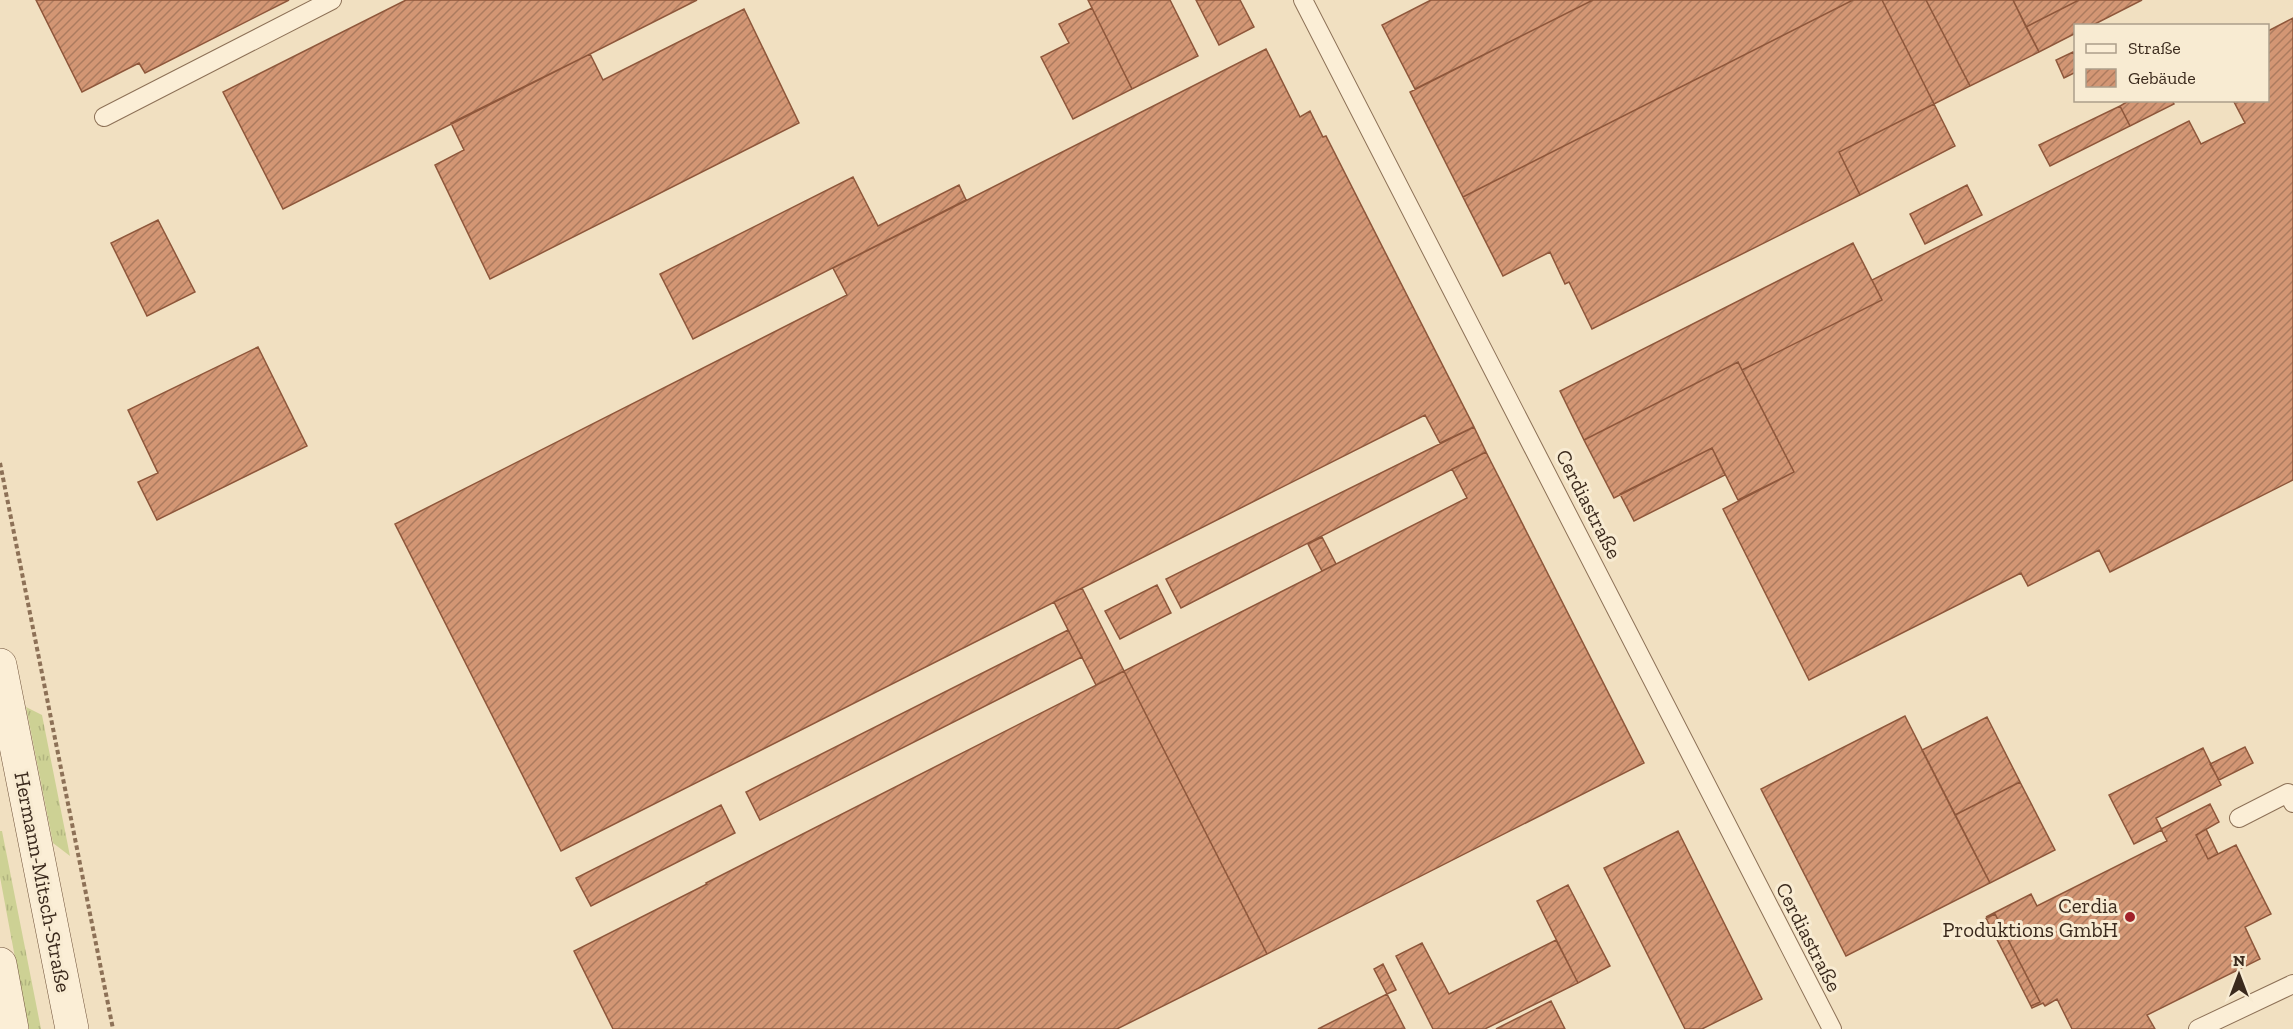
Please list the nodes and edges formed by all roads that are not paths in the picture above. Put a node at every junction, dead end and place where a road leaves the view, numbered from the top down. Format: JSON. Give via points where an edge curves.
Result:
{"nodes":[{"id":1,"x":333,"y":0,"type":"edge"},
{"id":2,"x":1303,"y":0,"type":"edge"},
{"id":3,"x":104,"y":117,"type":"dead end"},
{"id":4,"x":0,"y":665,"type":"edge"},
{"id":5,"x":8,"y":750,"type":"edge"},
{"id":6,"x":2293,"y":803,"type":"edge"},
{"id":7,"x":2240,"y":818,"type":"dead end"},
{"id":8,"x":0,"y":964,"type":"edge"},
{"id":9,"x":2293,"y":984,"type":"edge"},
{"id":10,"x":12,"y":1029,"type":"edge"},
{"id":11,"x":72,"y":1029,"type":"edge"},
{"id":12,"x":1832,"y":1029,"type":"edge"},
{"id":13,"x":2199,"y":1029,"type":"edge"}],
"edges":[{"from":1,"to":3,"type":"lane"},
{"from":2,"to":12,"type":"lane","name":"Cerdiastraße"},
{"from":4,"to":5,"type":"main road","name":"Hermann-Mitsch-Straße"},
{"from":5,"to":11,"type":"main road","name":"Hermann-Mitsch-Straße"},
{"from":6,"to":7,"type":"lane","via":[[2288,794]]},
{"from":8,"to":10,"type":"main road"},
{"from":9,"to":13,"type":"lane"}]}
